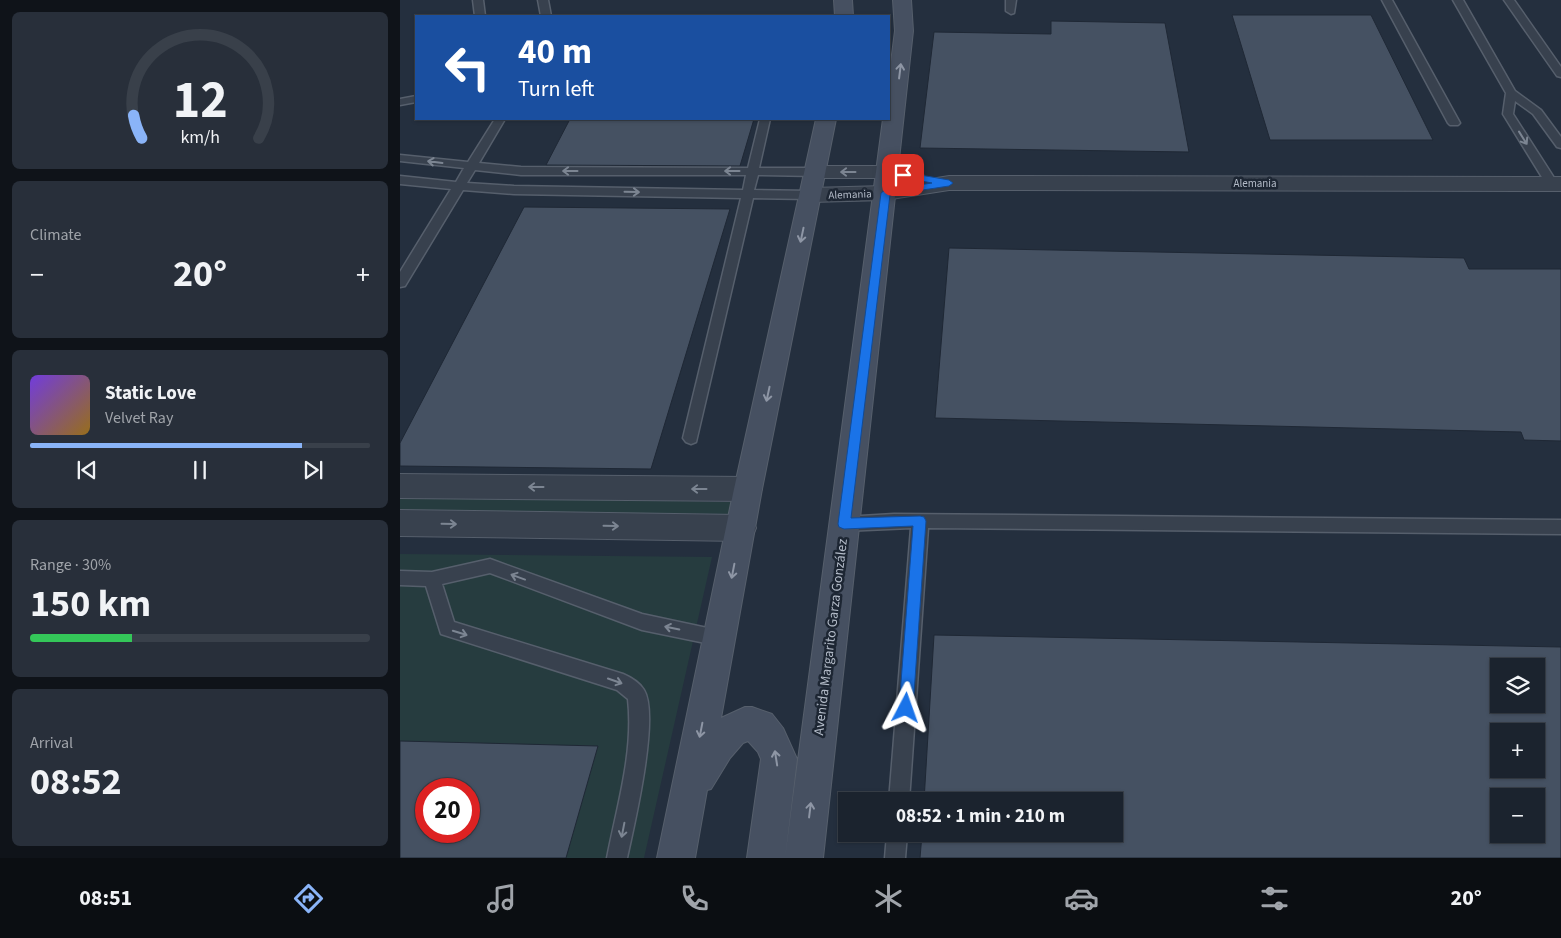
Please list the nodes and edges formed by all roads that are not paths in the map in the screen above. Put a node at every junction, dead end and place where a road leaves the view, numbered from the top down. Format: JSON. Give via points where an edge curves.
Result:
{"nodes":[{"id":1,"x":478,"y":0,"type":"edge"},
{"id":2,"x":543,"y":0,"type":"edge"},
{"id":3,"x":843,"y":0,"type":"edge"},
{"id":4,"x":902,"y":0,"type":"edge"},
{"id":5,"x":1011,"y":0,"type":"edge"},
{"id":6,"x":1387,"y":0,"type":"edge"},
{"id":7,"x":1458,"y":0,"type":"edge"},
{"id":8,"x":1509,"y":0,"type":"edge"},
{"id":9,"x":1011,"y":11,"type":"dead end"},
{"id":10,"x":480,"y":15,"type":"edge"},
{"id":11,"x":546,"y":15,"type":"edge"},
{"id":12,"x":844,"y":15,"type":"edge"},
{"id":13,"x":1561,"y":74,"type":"edge"},
{"id":14,"x":1511,"y":93,"type":"junction"},
{"id":15,"x":415,"y":99,"type":"edge"},
{"id":16,"x":400,"y":102,"type":"edge"},
{"id":17,"x":499,"y":120,"type":"edge"},
{"id":18,"x":766,"y":120,"type":"edge"},
{"id":19,"x":826,"y":120,"type":"edge"},
{"id":20,"x":1454,"y":123,"type":"dead end"},
{"id":21,"x":1561,"y":145,"type":"edge"},
{"id":22,"x":400,"y":158,"type":"edge"},
{"id":23,"x":471,"y":166,"type":"junction"},
{"id":24,"x":752,"y":171,"type":"junction"},
{"id":25,"x":400,"y":180,"type":"edge"},
{"id":26,"x":887,"y":182,"type":"junction"},
{"id":27,"x":813,"y":183,"type":"junction"},
{"id":28,"x":1556,"y":184,"type":"edge"},
{"id":29,"x":458,"y":186,"type":"junction"},
{"id":30,"x":747,"y":194,"type":"junction"},
{"id":31,"x":400,"y":283,"type":"edge"},
{"id":32,"x":691,"y":438,"type":"dead end"},
{"id":33,"x":400,"y":486,"type":"edge"},
{"id":34,"x":748,"y":489,"type":"junction"},
{"id":35,"x":920,"y":521,"type":"junction"},
{"id":36,"x":400,"y":524,"type":"edge"},
{"id":37,"x":844,"y":524,"type":"junction"},
{"id":38,"x":741,"y":528,"type":"junction"},
{"id":39,"x":1561,"y":528,"type":"edge"},
{"id":40,"x":400,"y":578,"type":"edge"},
{"id":41,"x":432,"y":579,"type":"junction"},
{"id":42,"x":720,"y":638,"type":"junction"},
{"id":43,"x":689,"y":790,"type":"junction"},
{"id":44,"x":900,"y":792,"type":"edge"},
{"id":45,"x":896,"y":842,"type":"edge"},
{"id":46,"x":617,"y":858,"type":"edge"},
{"id":47,"x":676,"y":858,"type":"edge"},
{"id":48,"x":766,"y":858,"type":"edge"},
{"id":49,"x":804,"y":858,"type":"edge"},
{"id":50,"x":895,"y":858,"type":"edge"}],
"edges":[{"from":1,"to":10,"type":"lane"},
{"from":2,"to":11,"type":"lane"},
{"from":3,"to":12,"type":"main road"},
{"from":26,"to":4,"type":"main road","name":"Avenida Margarito Garza González","one_way":true,"via":[[904,31]]},
{"from":5,"to":9,"type":"lane"},
{"from":6,"to":20,"type":"lane"},
{"from":7,"to":14,"type":"lane"},
{"from":8,"to":13,"type":"lane"},
{"from":14,"to":21,"type":"lane","via":[[1537,112]]},
{"from":14,"to":28,"type":"lane","one_way":true,"via":[[1508,114]]},
{"from":15,"to":16,"type":"lane"},
{"from":17,"to":23,"type":"lane"},
{"from":18,"to":24,"type":"lane"},
{"from":19,"to":27,"type":"main road"},
{"from":23,"to":22,"type":"lane","one_way":true},
{"from":24,"to":23,"type":"lane","one_way":true,"via":[[521,171]]},
{"from":23,"to":29,"type":"lane"},
{"from":24,"to":27,"type":"lane"},
{"from":24,"to":30,"type":"lane"},
{"from":25,"to":29,"type":"lane"},
{"from":26,"to":27,"type":"street","name":"Alemania"},
{"from":26,"to":28,"type":"street","name":"Alemania"},
{"from":26,"to":37,"type":"main road","name":"Avenida Margarito Garza González"},
{"from":27,"to":30,"type":"lane"},
{"from":27,"to":34,"type":"main road","one_way":true},
{"from":29,"to":30,"type":"lane","one_way":true},
{"from":29,"to":31,"type":"lane"},
{"from":30,"to":32,"type":"lane"},
{"from":34,"to":33,"type":"street","one_way":true},
{"from":34,"to":38,"type":"main road"},
{"from":35,"to":37,"type":"lane"},
{"from":35,"to":39,"type":"lane"},
{"from":35,"to":44,"type":"lane"},
{"from":36,"to":38,"type":"street","one_way":true},
{"from":49,"to":37,"type":"main road","name":"Avenida Margarito Garza González","one_way":true},
{"from":38,"to":42,"type":"main road","one_way":true},
{"from":40,"to":41,"type":"lane"},
{"from":42,"to":41,"type":"lane","one_way":true,"via":[[642,622],[490,566]]},
{"from":41,"to":46,"type":"lane","one_way":true,"via":[[447,628],[623,683],[637,695],[640,723],[634,773]]},
{"from":42,"to":43,"type":"main road","one_way":true},
{"from":43,"to":47,"type":"main road"},
{"from":48,"to":43,"type":"main road","one_way":true,"via":[[779,759],[771,740],[760,726],[745,724],[732,730],[718,745]]},
{"from":45,"to":50,"type":"lane"}]}
